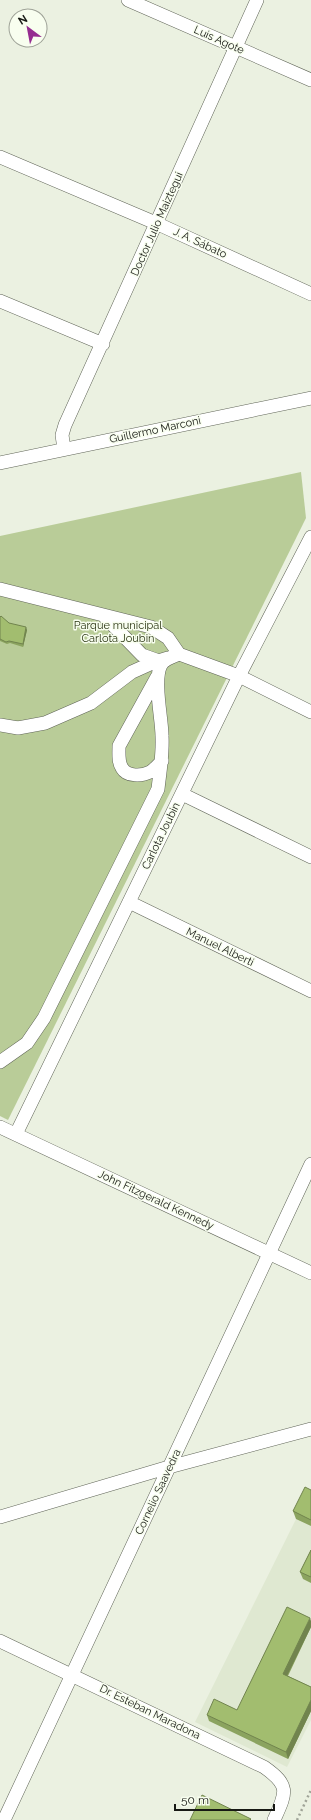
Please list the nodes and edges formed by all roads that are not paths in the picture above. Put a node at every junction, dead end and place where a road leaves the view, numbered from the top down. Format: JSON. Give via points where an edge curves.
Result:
{"nodes":[{"id":1,"x":128,"y":0,"type":"edge"},
{"id":2,"x":257,"y":0,"type":"edge"},
{"id":3,"x":235,"y":47,"type":"junction"},
{"id":4,"x":311,"y":80,"type":"edge"},
{"id":5,"x":0,"y":157,"type":"edge"},
{"id":6,"x":158,"y":224,"type":"junction"},
{"id":7,"x":311,"y":294,"type":"edge"},
{"id":8,"x":0,"y":301,"type":"edge"},
{"id":9,"x":103,"y":344,"type":"junction"},
{"id":10,"x":311,"y":398,"type":"edge"},
{"id":11,"x":64,"y":449,"type":"junction"},
{"id":12,"x":0,"y":463,"type":"edge"},
{"id":13,"x":310,"y":538,"type":"edge"},
{"id":14,"x":0,"y":589,"type":"edge"},
{"id":15,"x":102,"y":614,"type":"junction"},
{"id":16,"x":168,"y":658,"type":"junction"},
{"id":17,"x":158,"y":675,"type":"junction"},
{"id":18,"x":239,"y":676,"type":"junction"},
{"id":19,"x":311,"y":712,"type":"edge"},
{"id":20,"x":0,"y":725,"type":"edge"},
{"id":21,"x":162,"y":761,"type":"junction"},
{"id":22,"x":182,"y":794,"type":"junction"},
{"id":23,"x":311,"y":857,"type":"edge"},
{"id":24,"x":129,"y":902,"type":"junction"},
{"id":25,"x":311,"y":991,"type":"edge"},
{"id":26,"x":0,"y":1062,"type":"edge"},
{"id":27,"x":0,"y":1127,"type":"edge"},
{"id":28,"x":16,"y":1134,"type":"junction"},
{"id":29,"x":311,"y":1164,"type":"edge"},
{"id":30,"x":269,"y":1253,"type":"junction"},
{"id":31,"x":311,"y":1273,"type":"edge"},
{"id":32,"x":311,"y":1429,"type":"edge"},
{"id":33,"x":169,"y":1467,"type":"junction"},
{"id":34,"x":0,"y":1517,"type":"edge"},
{"id":35,"x":0,"y":1641,"type":"edge"},
{"id":36,"x":73,"y":1675,"type":"junction"},
{"id":37,"x":4,"y":1820,"type":"edge"},
{"id":38,"x":274,"y":1820,"type":"edge"}],
"edges":[{"from":1,"to":3,"type":"street","name":"Luis Agote"},
{"from":2,"to":3,"type":"street","name":"Doctor Julio Maiztegui"},
{"from":3,"to":4,"type":"street","name":"Luis Agote"},
{"from":3,"to":6,"type":"street","name":"Doctor Julio Maiztegui"},
{"from":5,"to":6,"type":"street","name":"J. A. Sábato"},
{"from":6,"to":7,"type":"street","name":"J. A. Sábato"},
{"from":6,"to":9,"type":"street","name":"Doctor Julio Maiztegui"},
{"from":8,"to":9,"type":"street"},
{"from":9,"to":11,"type":"street","name":"Doctor Julio Maiztegui","via":[[65,425],[62,435]]},
{"from":10,"to":11,"type":"street","name":"Guillermo Marconi"},
{"from":11,"to":12,"type":"street","name":"Guillermo Marconi"},
{"from":13,"to":18,"type":"street","name":"Carlota Joubin"},
{"from":14,"to":15,"type":"street"},
{"from":15,"to":16,"type":"street","via":[[142,655]]},
{"from":15,"to":16,"type":"street","via":[[151,627],[168,638]]},
{"from":16,"to":17,"type":"street","via":[[161,665]]},
{"from":16,"to":18,"type":"street"},
{"from":16,"to":20,"type":"street","via":[[132,672],[91,703],[66,715],[45,723],[18,728]]},
{"from":17,"to":21,"type":"street"},
{"from":17,"to":21,"type":"street","via":[[119,746],[119,760],[122,769],[129,774],[141,775],[151,772]]},
{"from":18,"to":19,"type":"street"},
{"from":18,"to":22,"type":"street","name":"Carlota Joubin"},
{"from":21,"to":26,"type":"street","via":[[158,789],[44,1018],[27,1043]]},
{"from":22,"to":23,"type":"street"},
{"from":22,"to":24,"type":"street","name":"Carlota Joubin"},
{"from":24,"to":25,"type":"street","name":"Manuel Alberti"},
{"from":24,"to":28,"type":"street","name":"Carlota Joubin"},
{"from":27,"to":28,"type":"street","name":"John Fitzgerald Kennedy"},
{"from":28,"to":30,"type":"street","name":"John Fitzgerald Kennedy"},
{"from":29,"to":30,"type":"street","name":"Cornelio Saavedra"},
{"from":30,"to":31,"type":"street","name":"John Fitzgerald Kennedy"},
{"from":30,"to":33,"type":"street","name":"Cornelio Saavedra"},
{"from":32,"to":33,"type":"street"},
{"from":33,"to":34,"type":"street"},
{"from":33,"to":36,"type":"street","name":"Cornelio Saavedra"},
{"from":35,"to":36,"type":"street","name":"Dr. Esteban Maradona"},
{"from":36,"to":37,"type":"street","name":"Cornelio Saavedra"},
{"from":36,"to":38,"type":"street","name":"Dr. Esteban Maradona","via":[[264,1767],[278,1777],[284,1787],[284,1798]]}]}
